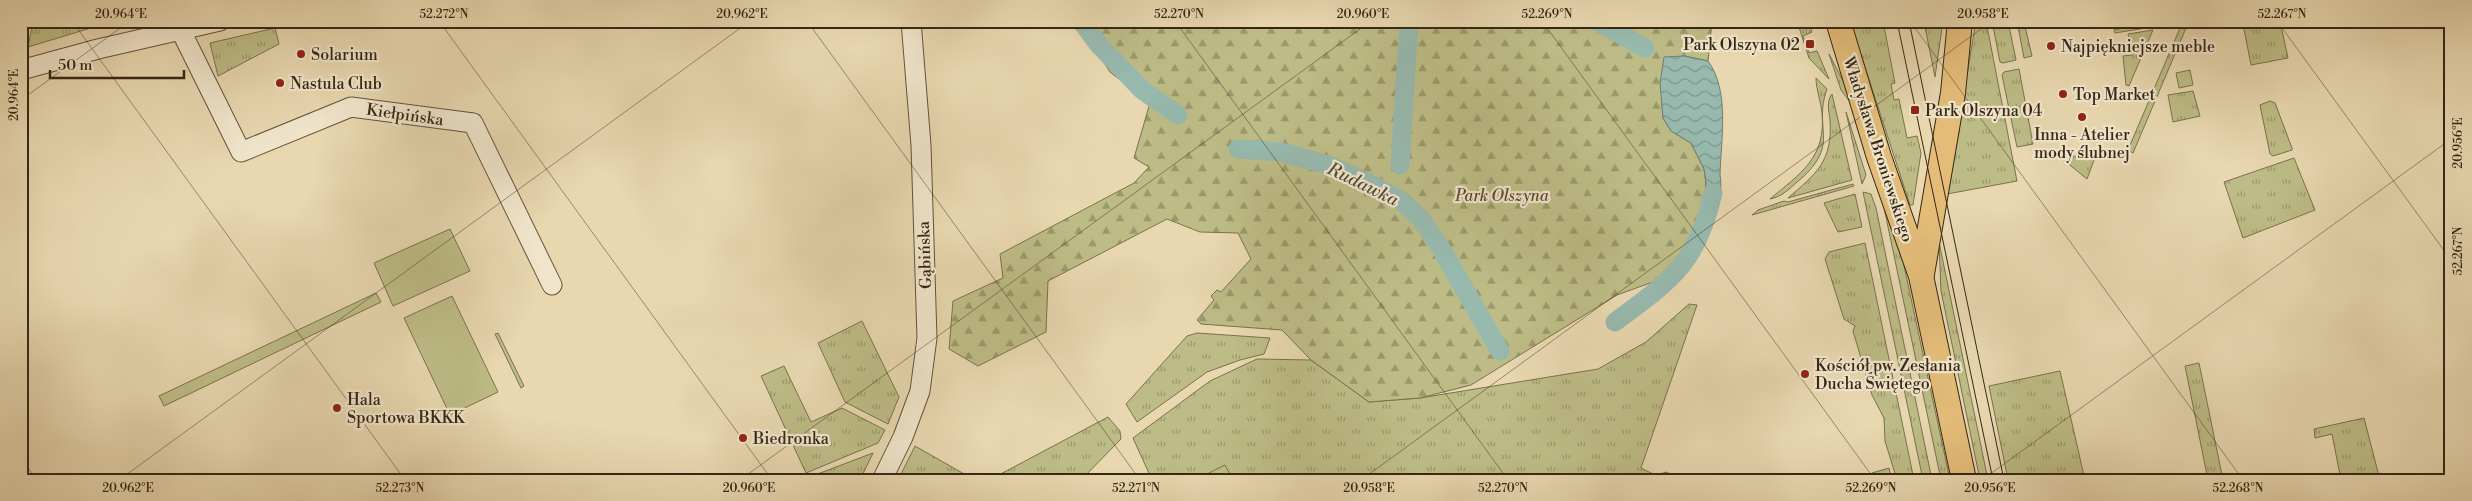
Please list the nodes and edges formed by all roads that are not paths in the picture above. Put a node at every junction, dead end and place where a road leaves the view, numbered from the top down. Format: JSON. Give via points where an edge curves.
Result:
{"nodes":[{"id":1,"x":220,"y":21,"type":"edge"},
{"id":2,"x":911,"y":21,"type":"edge"},
{"id":3,"x":1838,"y":21,"type":"edge"},
{"id":4,"x":1960,"y":21,"type":"edge"},
{"id":5,"x":181,"y":31,"type":"junction"},
{"id":6,"x":21,"y":70,"type":"edge"},
{"id":7,"x":1921,"y":276,"type":"junction"},
{"id":8,"x":552,"y":285,"type":"dead end"},
{"id":9,"x":882,"y":480,"type":"edge"},
{"id":10,"x":1964,"y":480,"type":"edge"}],
"edges":[{"from":1,"to":5,"type":"street"},
{"from":2,"to":9,"type":"street","name":"Gąbińska","via":[[921,145],[927,338],[920,391]]},
{"from":3,"to":7,"type":"main road","name":"Władysława Broniewskiego","via":[[1879,157]]},
{"from":4,"to":7,"type":"main road","name":"Władysława Broniewskiego","via":[[1953,93]]},
{"from":5,"to":6,"type":"street","via":[[98,48]]},
{"from":5,"to":8,"type":"street","name":"Kiełpińska","via":[[241,152],[351,107],[473,123]]},
{"from":7,"to":10,"type":"main road","name":"Władysława Broniewskiego"}]}
